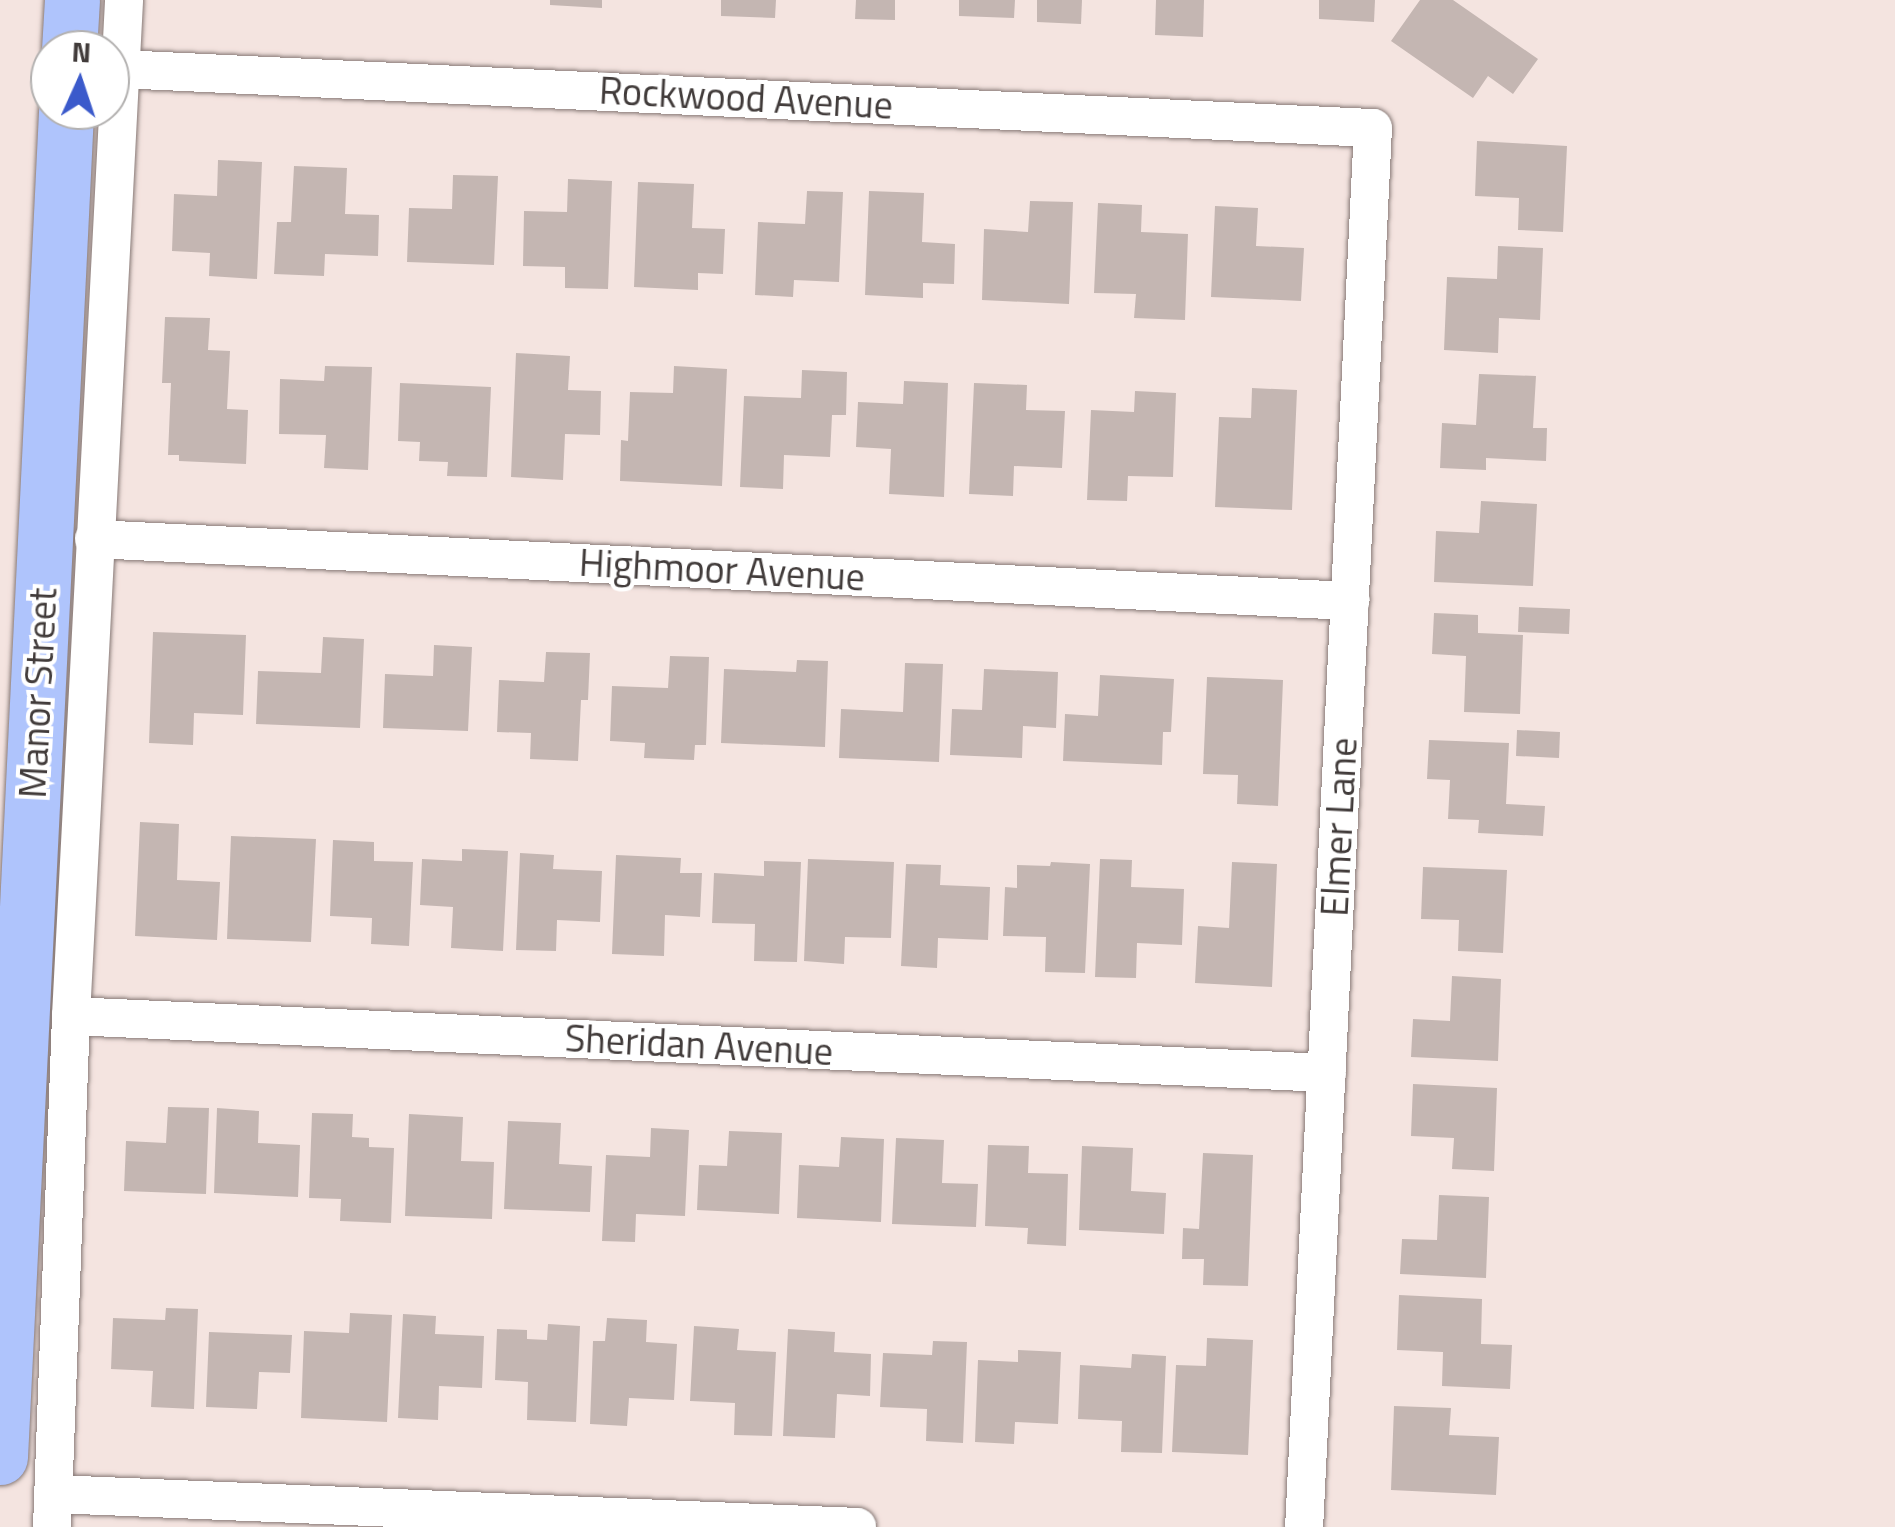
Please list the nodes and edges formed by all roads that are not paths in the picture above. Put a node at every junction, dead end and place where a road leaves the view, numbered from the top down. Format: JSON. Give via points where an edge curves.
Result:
{"nodes":[{"id":1,"x":72,"y":0,"type":"edge"},
{"id":2,"x":124,"y":0,"type":"edge"},
{"id":3,"x":70,"y":30,"type":"edge"},
{"id":4,"x":122,"y":30,"type":"edge"},
{"id":5,"x":130,"y":68,"type":"edge"},
{"id":6,"x":1373,"y":128,"type":"joint"},
{"id":7,"x":65,"y":130,"type":"edge"},
{"id":8,"x":117,"y":130,"type":"edge"},
{"id":9,"x":94,"y":540,"type":"junction"},
{"id":10,"x":1350,"y":600,"type":"junction"},
{"id":11,"x":71,"y":1016,"type":"junction"},
{"id":12,"x":1327,"y":1073,"type":"junction"},
{"id":13,"x":0,"y":1456,"type":"edge"},
{"id":14,"x":53,"y":1510,"type":"edge"},
{"id":15,"x":857,"y":1527,"type":"edge"},
{"id":16,"x":1304,"y":1527,"type":"edge"}],
"edges":[{"from":1,"to":3,"type":"main road"},
{"from":2,"to":4,"type":"street"},
{"from":5,"to":6,"type":"street","name":"Rockwood Avenue"},
{"from":6,"to":10,"type":"street","name":"Elmer Lane"},
{"from":7,"to":13,"type":"main road","name":"Manor Street"},
{"from":8,"to":9,"type":"street"},
{"from":9,"to":10,"type":"street","name":"Highmoor Avenue"},
{"from":9,"to":11,"type":"street"},
{"from":10,"to":12,"type":"street","name":"Elmer Lane"},
{"from":11,"to":12,"type":"street","name":"Sheridan Avenue"},
{"from":11,"to":14,"type":"street"},
{"from":12,"to":16,"type":"street","name":"Elmer Lane"},
{"from":14,"to":15,"type":"street"}]}
